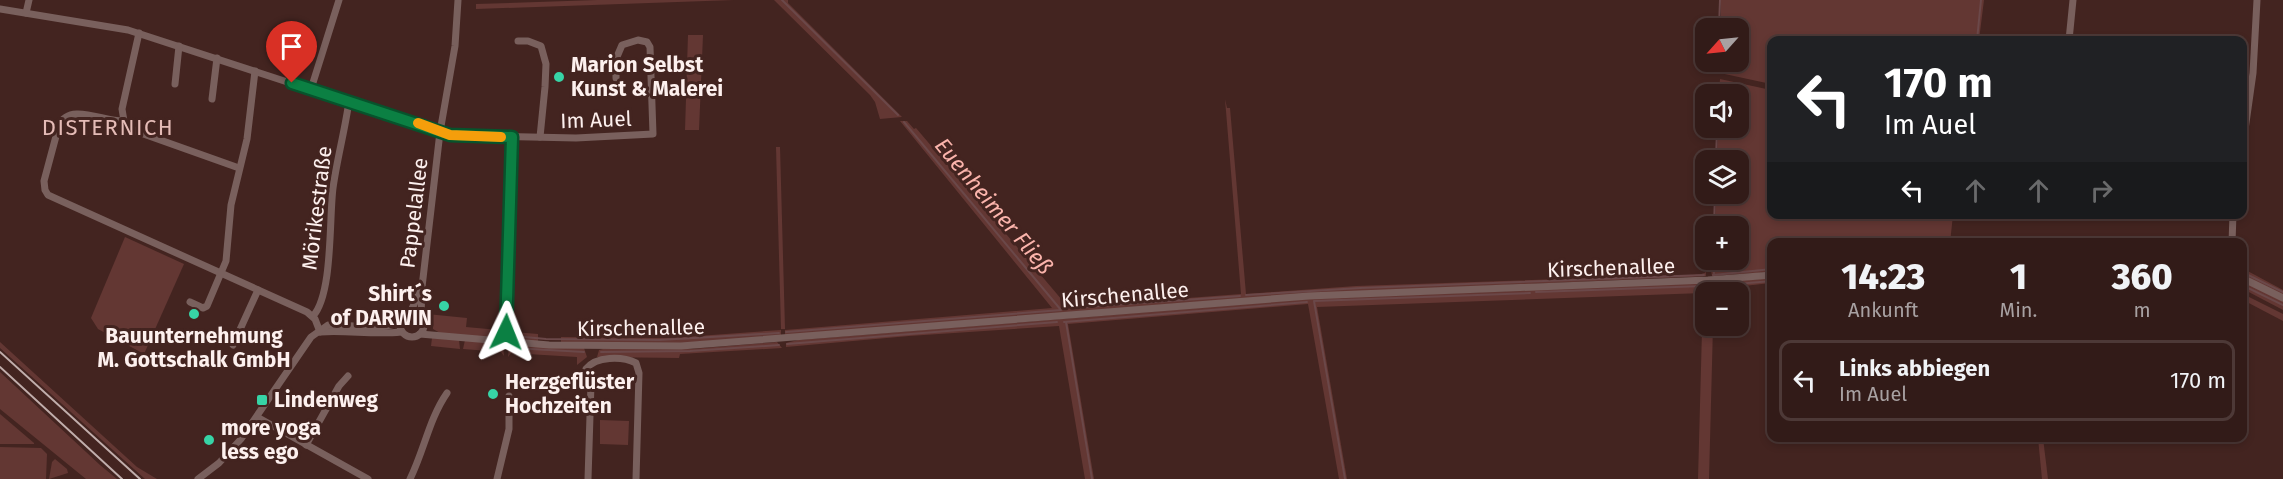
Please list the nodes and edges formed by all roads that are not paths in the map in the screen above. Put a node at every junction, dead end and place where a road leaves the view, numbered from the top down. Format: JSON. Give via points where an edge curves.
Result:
{"nodes":[{"id":1,"x":29,"y":0,"type":"edge"},
{"id":2,"x":339,"y":0,"type":"edge"},
{"id":3,"x":458,"y":0,"type":"edge"},
{"id":4,"x":2073,"y":0,"type":"edge"},
{"id":5,"x":2257,"y":0,"type":"edge"},
{"id":6,"x":0,"y":9,"type":"edge"},
{"id":7,"x":26,"y":13,"type":"junction"},
{"id":8,"x":139,"y":33,"type":"junction"},
{"id":9,"x":2069,"y":36,"type":"edge"},
{"id":10,"x":518,"y":41,"type":"dead end"},
{"id":11,"x":179,"y":46,"type":"junction"},
{"id":12,"x":216,"y":58,"type":"junction"},
{"id":13,"x":255,"y":71,"type":"junction"},
{"id":14,"x":616,"y":78,"type":"dead end"},
{"id":15,"x":175,"y":84,"type":"dead end"},
{"id":16,"x":311,"y":89,"type":"junction"},
{"id":17,"x":212,"y":99,"type":"dead end"},
{"id":18,"x":349,"y":101,"type":"junction"},
{"id":19,"x":2247,"y":116,"type":"edge"},
{"id":20,"x":124,"y":121,"type":"junction"},
{"id":21,"x":440,"y":132,"type":"junction"},
{"id":22,"x":512,"y":137,"type":"junction"},
{"id":23,"x":540,"y":137,"type":"junction"},
{"id":24,"x":239,"y":168,"type":"junction"},
{"id":25,"x":2233,"y":219,"type":"edge"},
{"id":26,"x":2232,"y":238,"type":"edge"},
{"id":27,"x":222,"y":273,"type":"junction"},
{"id":28,"x":1767,"y":275,"type":"edge"},
{"id":29,"x":2247,"y":280,"type":"edge"},
{"id":30,"x":422,"y":287,"type":"junction"},
{"id":31,"x":258,"y":290,"type":"junction"},
{"id":32,"x":2283,"y":298,"type":"edge"},
{"id":33,"x":190,"y":302,"type":"dead end"},
{"id":34,"x":410,"y":313,"type":"junction"},
{"id":35,"x":313,"y":316,"type":"junction"},
{"id":36,"x":422,"y":320,"type":"junction"},
{"id":37,"x":400,"y":322,"type":"junction"},
{"id":38,"x":320,"y":332,"type":"junction"},
{"id":39,"x":402,"y":332,"type":"junction"},
{"id":40,"x":420,"y":334,"type":"junction"},
{"id":41,"x":445,"y":336,"type":"junction"},
{"id":42,"x":506,"y":342,"type":"junction"},
{"id":43,"x":233,"y":345,"type":"dead end"},
{"id":44,"x":348,"y":376,"type":"dead end"},
{"id":45,"x":447,"y":393,"type":"dead end"},
{"id":46,"x":509,"y":396,"type":"dead end"},
{"id":47,"x":257,"y":417,"type":"junction"},
{"id":48,"x":306,"y":445,"type":"junction"},
{"id":49,"x":198,"y":479,"type":"edge"},
{"id":50,"x":368,"y":479,"type":"edge"},
{"id":51,"x":410,"y":479,"type":"edge"},
{"id":52,"x":496,"y":479,"type":"edge"},
{"id":53,"x":588,"y":479,"type":"edge"},
{"id":54,"x":636,"y":479,"type":"edge"}],
"edges":[{"from":1,"to":7,"type":"street"},
{"from":2,"to":16,"type":"street"},
{"from":3,"to":21,"type":"street","name":"Pappelallee","via":[[455,46]]},
{"from":4,"to":9,"type":"street"},
{"from":5,"to":19,"type":"street"},
{"from":6,"to":7,"type":"street","name":"Im Auel"},
{"from":7,"to":8,"type":"street","name":"Im Auel"},
{"from":8,"to":11,"type":"street","name":"Im Auel"},
{"from":8,"to":20,"type":"street","via":[[122,103]]},
{"from":10,"to":23,"type":"street","name":"Im Auel","via":[[541,46],[546,64]]},
{"from":11,"to":12,"type":"street","name":"Im Auel"},
{"from":11,"to":15,"type":"street"},
{"from":12,"to":13,"type":"street","name":"Im Auel"},
{"from":12,"to":17,"type":"street"},
{"from":13,"to":16,"type":"street","name":"Im Auel"},
{"from":13,"to":24,"type":"street","via":[[250,120]]},
{"from":14,"to":23,"type":"street","name":"Im Auel","via":[[615,59],[622,45],[638,40],[647,42],[651,48],[654,134]]},
{"from":16,"to":18,"type":"street","name":"Im Auel"},
{"from":18,"to":21,"type":"street","name":"Im Auel"},
{"from":18,"to":35,"type":"street","name":"Mörikestraße","via":[[334,178],[323,295]]},
{"from":20,"to":24,"type":"street","via":[[135,131]]},
{"from":20,"to":27,"type":"street","via":[[76,113],[63,118],[44,181],[46,193]]},
{"from":21,"to":22,"type":"street","name":"Im Auel"},
{"from":21,"to":30,"type":"street","name":"Pappelallee"},
{"from":22,"to":23,"type":"street","name":"Im Auel"},
{"from":22,"to":42,"type":"street"},
{"from":24,"to":27,"type":"street"},
{"from":25,"to":26,"type":"street"},
{"from":27,"to":31,"type":"street"},
{"from":27,"to":33,"type":"street","via":[[207,306]]},
{"from":28,"to":42,"type":"street","name":"Kirschenallee","via":[[1309,296],[681,346]]},
{"from":29,"to":32,"type":"street"},
{"from":30,"to":34,"type":"street","name":"Pappelallee"},
{"from":30,"to":36,"type":"street","name":"Pappelallee"},
{"from":31,"to":35,"type":"street"},
{"from":31,"to":43,"type":"street"},
{"from":34,"to":36,"type":"street"},
{"from":34,"to":37,"type":"street"},
{"from":35,"to":38,"type":"street"},
{"from":36,"to":40,"type":"street"},
{"from":36,"to":41,"type":"street","name":"Kirschenallee"},
{"from":37,"to":38,"type":"street","via":[[375,327],[334,324]]},
{"from":37,"to":39,"type":"street"},
{"from":38,"to":39,"type":"street"},
{"from":38,"to":47,"type":"street","via":[[306,342]]},
{"from":39,"to":40,"type":"street","via":[[409,337]]},
{"from":40,"to":41,"type":"street","name":"Kirschenallee"},
{"from":41,"to":42,"type":"street","name":"Kirschenallee"},
{"from":44,"to":48,"type":"street"},
{"from":45,"to":51,"type":"street","via":[[436,409]]},
{"from":46,"to":52,"type":"street","via":[[509,429]]},
{"from":47,"to":48,"type":"street"},
{"from":47,"to":49,"type":"street","via":[[231,451]]},
{"from":48,"to":50,"type":"street"},
{"from":53,"to":54,"type":"street","via":[[591,384],[586,369],[600,360],[628,360],[639,369]]}]}
